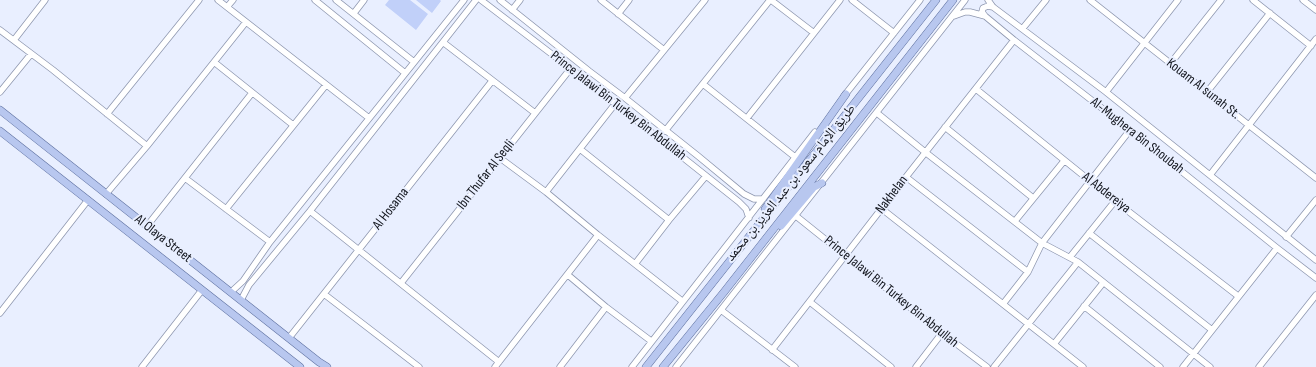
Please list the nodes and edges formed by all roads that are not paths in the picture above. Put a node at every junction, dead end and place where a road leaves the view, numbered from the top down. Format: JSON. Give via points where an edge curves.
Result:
{"nodes":[{"id":1,"x":45,"y":0,"type":"edge"},
{"id":2,"x":200,"y":0,"type":"edge"},
{"id":3,"x":218,"y":0,"type":"edge"},
{"id":4,"x":233,"y":0,"type":"edge"},
{"id":5,"x":315,"y":0,"type":"edge"},
{"id":6,"x":336,"y":0,"type":"edge"},
{"id":7,"x":364,"y":0,"type":"edge"},
{"id":8,"x":464,"y":0,"type":"edge"},
{"id":9,"x":476,"y":0,"type":"edge"},
{"id":10,"x":481,"y":0,"type":"edge"},
{"id":11,"x":500,"y":0,"type":"edge"},
{"id":12,"x":520,"y":0,"type":"edge"},
{"id":13,"x":601,"y":0,"type":"edge"},
{"id":14,"x":629,"y":0,"type":"edge"},
{"id":15,"x":705,"y":0,"type":"edge"},
{"id":16,"x":770,"y":0,"type":"edge"},
{"id":17,"x":840,"y":0,"type":"edge"},
{"id":18,"x":852,"y":0,"type":"edge"},
{"id":19,"x":920,"y":0,"type":"edge"},
{"id":20,"x":936,"y":0,"type":"edge"},
{"id":21,"x":953,"y":0,"type":"edge"},
{"id":22,"x":965,"y":0,"type":"edge"},
{"id":23,"x":988,"y":0,"type":"edge"},
{"id":24,"x":1046,"y":0,"type":"edge"},
{"id":25,"x":1090,"y":0,"type":"edge"},
{"id":26,"x":1170,"y":0,"type":"edge"},
{"id":27,"x":1221,"y":0,"type":"edge"},
{"id":28,"x":1253,"y":0,"type":"edge"},
{"id":29,"x":1303,"y":0,"type":"edge"},
{"id":30,"x":1176,"y":2,"type":"edge"},
{"id":31,"x":227,"y":7,"type":"junction"},
{"id":32,"x":993,"y":7,"type":"junction"},
{"id":33,"x":512,"y":10,"type":"junction"},
{"id":34,"x":1316,"y":10,"type":"edge"},
{"id":35,"x":354,"y":13,"type":"junction"},
{"id":36,"x":1270,"y":13,"type":"junction"},
{"id":37,"x":618,"y":14,"type":"junction"},
{"id":38,"x":985,"y":16,"type":"junction"},
{"id":39,"x":952,"y":17,"type":"junction"},
{"id":40,"x":246,"y":22,"type":"junction"},
{"id":41,"x":1023,"y":28,"type":"junction"},
{"id":42,"x":0,"y":30,"type":"edge"},
{"id":43,"x":814,"y":33,"type":"junction"},
{"id":44,"x":894,"y":33,"type":"junction"},
{"id":45,"x":14,"y":40,"type":"junction"},
{"id":46,"x":1014,"y":40,"type":"junction"},
{"id":47,"x":1316,"y":40,"type":"edge"},
{"id":48,"x":444,"y":42,"type":"junction"},
{"id":49,"x":1145,"y":43,"type":"junction"},
{"id":50,"x":1311,"y":46,"type":"junction"},
{"id":51,"x":664,"y":50,"type":"junction"},
{"id":52,"x":31,"y":54,"type":"junction"},
{"id":53,"x":214,"y":62,"type":"junction"},
{"id":54,"x":414,"y":62,"type":"junction"},
{"id":55,"x":1170,"y":64,"type":"junction"},
{"id":56,"x":571,"y":68,"type":"junction"},
{"id":57,"x":588,"y":71,"type":"junction"},
{"id":58,"x":406,"y":73,"type":"junction"},
{"id":59,"x":595,"y":76,"type":"junction"},
{"id":60,"x":583,"y":78,"type":"junction"},
{"id":61,"x":492,"y":80,"type":"junction"},
{"id":62,"x":589,"y":83,"type":"junction"},
{"id":63,"x":703,"y":84,"type":"junction"},
{"id":64,"x":326,"y":85,"type":"junction"},
{"id":65,"x":976,"y":89,"type":"junction"},
{"id":66,"x":0,"y":92,"type":"edge"},
{"id":67,"x":1106,"y":92,"type":"junction"},
{"id":68,"x":1207,"y":92,"type":"junction"},
{"id":69,"x":252,"y":93,"type":"junction"},
{"id":70,"x":846,"y":94,"type":"junction"},
{"id":71,"x":625,"y":98,"type":"junction"},
{"id":72,"x":615,"y":104,"type":"junction"},
{"id":73,"x":0,"y":110,"type":"edge"},
{"id":74,"x":534,"y":113,"type":"junction"},
{"id":75,"x":877,"y":113,"type":"junction"},
{"id":76,"x":107,"y":114,"type":"junction"},
{"id":77,"x":370,"y":118,"type":"junction"},
{"id":78,"x":747,"y":118,"type":"junction"},
{"id":79,"x":293,"y":125,"type":"junction"},
{"id":80,"x":1250,"y":126,"type":"junction"},
{"id":81,"x":945,"y":127,"type":"junction"},
{"id":82,"x":1130,"y":130,"type":"junction"},
{"id":83,"x":0,"y":131,"type":"edge"},
{"id":84,"x":665,"y":131,"type":"junction"},
{"id":85,"x":350,"y":143,"type":"junction"},
{"id":86,"x":147,"y":146,"type":"junction"},
{"id":87,"x":580,"y":149,"type":"junction"},
{"id":88,"x":359,"y":150,"type":"junction"},
{"id":89,"x":925,"y":152,"type":"junction"},
{"id":90,"x":795,"y":157,"type":"junction"},
{"id":91,"x":500,"y":158,"type":"junction"},
{"id":92,"x":1064,"y":161,"type":"junction"},
{"id":93,"x":1210,"y":175,"type":"junction"},
{"id":94,"x":706,"y":176,"type":"junction"},
{"id":95,"x":906,"y":177,"type":"junction"},
{"id":96,"x":185,"y":178,"type":"junction"},
{"id":97,"x":1316,"y":178,"type":"edge"},
{"id":98,"x":1090,"y":180,"type":"junction"},
{"id":99,"x":822,"y":183,"type":"junction"},
{"id":100,"x":546,"y":192,"type":"junction"},
{"id":101,"x":106,"y":194,"type":"junction"},
{"id":102,"x":744,"y":194,"type":"junction"},
{"id":103,"x":1033,"y":198,"type":"junction"},
{"id":104,"x":763,"y":199,"type":"junction"},
{"id":105,"x":88,"y":200,"type":"junction"},
{"id":106,"x":1316,"y":200,"type":"edge"},
{"id":107,"x":1115,"y":201,"type":"junction"},
{"id":108,"x":739,"y":202,"type":"junction"},
{"id":109,"x":226,"y":209,"type":"junction"},
{"id":110,"x":882,"y":209,"type":"junction"},
{"id":111,"x":310,"y":211,"type":"junction"},
{"id":112,"x":796,"y":216,"type":"junction"},
{"id":113,"x":749,"y":218,"type":"junction"},
{"id":114,"x":669,"y":220,"type":"junction"},
{"id":115,"x":1015,"y":221,"type":"junction"},
{"id":116,"x":147,"y":226,"type":"junction"},
{"id":117,"x":1089,"y":233,"type":"junction"},
{"id":118,"x":598,"y":235,"type":"junction"},
{"id":119,"x":1286,"y":237,"type":"junction"},
{"id":120,"x":270,"y":242,"type":"junction"},
{"id":121,"x":762,"y":243,"type":"junction"},
{"id":122,"x":1042,"y":243,"type":"junction"},
{"id":123,"x":1277,"y":248,"type":"junction"},
{"id":124,"x":358,"y":250,"type":"junction"},
{"id":125,"x":846,"y":255,"type":"junction"},
{"id":126,"x":1070,"y":257,"type":"junction"},
{"id":127,"x":1316,"y":260,"type":"edge"},
{"id":128,"x":1078,"y":262,"type":"junction"},
{"id":129,"x":636,"y":264,"type":"junction"},
{"id":130,"x":725,"y":266,"type":"junction"},
{"id":131,"x":1028,"y":272,"type":"junction"},
{"id":132,"x":568,"y":275,"type":"junction"},
{"id":133,"x":1316,"y":278,"type":"edge"},
{"id":134,"x":242,"y":280,"type":"junction"},
{"id":135,"x":401,"y":283,"type":"junction"},
{"id":136,"x":1103,"y":283,"type":"junction"},
{"id":137,"x":249,"y":286,"type":"junction"},
{"id":138,"x":202,"y":290,"type":"junction"},
{"id":139,"x":231,"y":292,"type":"junction"},
{"id":140,"x":324,"y":294,"type":"junction"},
{"id":141,"x":1316,"y":295,"type":"edge"},
{"id":142,"x":1238,"y":296,"type":"junction"},
{"id":143,"x":241,"y":300,"type":"junction"},
{"id":144,"x":682,"y":301,"type":"junction"},
{"id":145,"x":810,"y":302,"type":"junction"},
{"id":146,"x":1003,"y":304,"type":"junction"},
{"id":147,"x":1084,"y":306,"type":"junction"},
{"id":148,"x":606,"y":307,"type":"junction"},
{"id":149,"x":721,"y":310,"type":"junction"},
{"id":150,"x":0,"y":313,"type":"edge"},
{"id":151,"x":1028,"y":324,"type":"junction"},
{"id":152,"x":1212,"y":330,"type":"junction"},
{"id":153,"x":942,"y":333,"type":"junction"},
{"id":154,"x":289,"y":338,"type":"junction"},
{"id":155,"x":651,"y":341,"type":"junction"},
{"id":156,"x":1054,"y":344,"type":"junction"},
{"id":157,"x":772,"y":350,"type":"junction"},
{"id":158,"x":1194,"y":354,"type":"junction"},
{"id":159,"x":499,"y":362,"type":"junction"},
{"id":160,"x":142,"y":367,"type":"edge"},
{"id":161,"x":300,"y":367,"type":"edge"},
{"id":162,"x":327,"y":367,"type":"edge"},
{"id":163,"x":419,"y":367,"type":"edge"},
{"id":164,"x":495,"y":367,"type":"edge"},
{"id":165,"x":560,"y":367,"type":"edge"},
{"id":166,"x":632,"y":367,"type":"edge"},
{"id":167,"x":646,"y":367,"type":"edge"},
{"id":168,"x":663,"y":367,"type":"edge"},
{"id":169,"x":676,"y":367,"type":"edge"},
{"id":170,"x":795,"y":367,"type":"edge"},
{"id":171,"x":891,"y":367,"type":"edge"},
{"id":172,"x":916,"y":367,"type":"edge"},
{"id":173,"x":987,"y":367,"type":"edge"},
{"id":174,"x":994,"y":367,"type":"edge"},
{"id":175,"x":1084,"y":367,"type":"edge"},
{"id":176,"x":1160,"y":367,"type":"edge"},
{"id":177,"x":1183,"y":367,"type":"edge"},
{"id":178,"x":1210,"y":367,"type":"edge"},
{"id":179,"x":1259,"y":367,"type":"edge"}],
"edges":[{"from":1,"to":45,"type":"street"},
{"from":2,"to":76,"type":"street"},
{"from":3,"to":31,"type":"street"},
{"from":4,"to":31,"type":"street"},
{"from":5,"to":58,"type":"street"},
{"from":6,"to":35,"type":"street"},
{"from":7,"to":35,"type":"street"},
{"from":8,"to":54,"type":"street"},
{"from":9,"to":48,"type":"street"},
{"from":10,"to":56,"type":"street","name":"Prince Jalawi Bin Turkey Bin Abdullah"},
{"from":11,"to":33,"type":"street","name":"Prince Jalawi Bin Turkey Bin Abdullah"},
{"from":12,"to":33,"type":"street"},
{"from":13,"to":37,"type":"street"},
{"from":14,"to":37,"type":"street"},
{"from":15,"to":51,"type":"street"},
{"from":16,"to":43,"type":"street"},
{"from":16,"to":63,"type":"street"},
{"from":17,"to":43,"type":"street"},
{"from":18,"to":44,"type":"street"},
{"from":19,"to":44,"type":"street"},
{"from":20,"to":130,"type":"main road","name":"طريق الإمام سعود بن عبد العزيز بن محمد"},
{"from":21,"to":121,"type":"main road","name":"طريق الإمام سعود بن عبد العزيز بن محمد"},
{"from":22,"to":39,"type":"street"},
{"from":23,"to":32,"type":"street","name":"Al-Mughera Bin Shoubah"},
{"from":24,"to":41,"type":"street"},
{"from":25,"to":49,"type":"street","name":"Kouam Al sunah St."},
{"from":26,"to":30,"type":"street"},
{"from":27,"to":55,"type":"street"},
{"from":28,"to":36,"type":"street"},
{"from":29,"to":34,"type":"street"},
{"from":30,"to":49,"type":"street"},
{"from":31,"to":40,"type":"street"},
{"from":32,"to":38,"type":"street","via":[[983,8]]},
{"from":32,"to":41,"type":"street","name":"Al-Mughera Bin Shoubah"},
{"from":33,"to":57,"type":"street","name":"Prince Jalawi Bin Turkey Bin Abdullah"},
{"from":35,"to":54,"type":"street"},
{"from":36,"to":50,"type":"street"},
{"from":36,"to":68,"type":"street"},
{"from":37,"to":51,"type":"street"},
{"from":38,"to":39,"type":"street","name":"Al-Mughera Bin Shoubah","via":[[970,12]]},
{"from":38,"to":46,"type":"street","name":"Al-Mughera Bin Shoubah"},
{"from":39,"to":75,"type":"street"},
{"from":40,"to":53,"type":"street"},
{"from":40,"to":64,"type":"street"},
{"from":41,"to":67,"type":"street","name":"Al-Mughera Bin Shoubah"},
{"from":42,"to":45,"type":"street"},
{"from":43,"to":78,"type":"street"},
{"from":44,"to":70,"type":"street"},
{"from":45,"to":52,"type":"street"},
{"from":46,"to":65,"type":"street","name":"Nakhelan"},
{"from":46,"to":82,"type":"street","name":"Al-Mughera Bin Shoubah"},
{"from":47,"to":50,"type":"street"},
{"from":48,"to":61,"type":"street"},
{"from":48,"to":88,"type":"street"},
{"from":49,"to":55,"type":"street","name":"Kouam Al sunah St."},
{"from":49,"to":67,"type":"street"},
{"from":50,"to":80,"type":"street"},
{"from":51,"to":71,"type":"street"},
{"from":52,"to":66,"type":"street"},
{"from":52,"to":76,"type":"street"},
{"from":53,"to":69,"type":"street"},
{"from":53,"to":86,"type":"street"},
{"from":54,"to":58,"type":"street"},
{"from":55,"to":68,"type":"street","name":"Kouam Al sunah St."},
{"from":56,"to":60,"type":"street","name":"Prince Jalawi Bin Turkey Bin Abdullah"},
{"from":56,"to":74,"type":"street","name":"Ibn Thufar Al Seqli"},
{"from":57,"to":59,"type":"street","name":"Prince Jalawi Bin Turkey Bin Abdullah"},
{"from":57,"to":60,"type":"street"},
{"from":58,"to":77,"type":"street"},
{"from":59,"to":62,"type":"street"},
{"from":59,"to":71,"type":"street","name":"Prince Jalawi Bin Turkey Bin Abdullah"},
{"from":60,"to":62,"type":"street","name":"Prince Jalawi Bin Turkey Bin Abdullah"},
{"from":61,"to":74,"type":"street"},
{"from":61,"to":124,"type":"street","name":"Al Hosama"},
{"from":62,"to":72,"type":"street","name":"Prince Jalawi Bin Turkey Bin Abdullah"},
{"from":63,"to":78,"type":"street"},
{"from":63,"to":84,"type":"street"},
{"from":64,"to":77,"type":"street"},
{"from":64,"to":79,"type":"street"},
{"from":65,"to":81,"type":"street","name":"Nakhelan"},
{"from":65,"to":92,"type":"street","name":"Al Abdereiya"},
{"from":67,"to":93,"type":"street","name":"Al-Mughera Bin Shoubah"},
{"from":68,"to":80,"type":"street","name":"Kouam Al sunah St."},
{"from":69,"to":79,"type":"street"},
{"from":69,"to":96,"type":"street"},
{"from":70,"to":90,"type":"street"},
{"from":70,"to":130,"type":"main road"},
{"from":71,"to":84,"type":"street","name":"Prince Jalawi Bin Turkey Bin Abdullah"},
{"from":72,"to":87,"type":"street"},
{"from":72,"to":94,"type":"street","name":"Prince Jalawi Bin Turkey Bin Abdullah"},
{"from":73,"to":101,"type":"main road","name":"Al Olaya Street"},
{"from":74,"to":91,"type":"street","name":"Ibn Thufar Al Seqli"},
{"from":75,"to":89,"type":"street"},
{"from":75,"to":99,"type":"street"},
{"from":76,"to":86,"type":"street"},
{"from":77,"to":85,"type":"street"},
{"from":78,"to":90,"type":"street"},
{"from":79,"to":109,"type":"street"},
{"from":80,"to":93,"type":"street"},
{"from":80,"to":97,"type":"street","name":"Kouam Al sunah St."},
{"from":81,"to":89,"type":"street","name":"Nakhelan"},
{"from":81,"to":103,"type":"street"},
{"from":82,"to":98,"type":"street"},
{"from":82,"to":123,"type":"street","name":"Al-Mughera Bin Shoubah"},
{"from":83,"to":105,"type":"main road","name":"Al Olaya Street"},
{"from":84,"to":102,"type":"street","name":"Prince Jalawi Bin Turkey Bin Abdullah"},
{"from":85,"to":88,"type":"street"},
{"from":85,"to":120,"type":"street"},
{"from":86,"to":101,"type":"street"},
{"from":87,"to":100,"type":"street"},
{"from":87,"to":114,"type":"street"},
{"from":88,"to":111,"type":"street"},
{"from":89,"to":95,"type":"street","name":"Nakhelan"},
{"from":89,"to":115,"type":"street"},
{"from":90,"to":104,"type":"street"},
{"from":91,"to":100,"type":"street"},
{"from":91,"to":135,"type":"street","name":"Ibn Thufar Al Seqli"},
{"from":92,"to":98,"type":"street","name":"Al Abdereiya"},
{"from":92,"to":103,"type":"street"},
{"from":93,"to":119,"type":"street","name":"Al-Mughera Bin Shoubah"},
{"from":94,"to":108,"type":"street","name":"Prince Jalawi Bin Turkey Bin Abdullah"},
{"from":94,"to":114,"type":"street"},
{"from":95,"to":110,"type":"street","name":"Nakhelan"},
{"from":95,"to":131,"type":"street"},
{"from":96,"to":109,"type":"street"},
{"from":96,"to":116,"type":"street"},
{"from":98,"to":107,"type":"street","name":"Al Abdereiya"},
{"from":98,"to":122,"type":"street"},
{"from":99,"to":112,"type":"street"},
{"from":99,"to":121,"type":"main road","via":[[814,187],[773,236]]},
{"from":100,"to":118,"type":"street"},
{"from":101,"to":116,"type":"main road","name":"Al Olaya Street"},
{"from":102,"to":104,"type":"street","name":"Prince Jalawi Bin Turkey Bin Abdullah","via":[[754,199]]},
{"from":102,"to":108,"type":"street","via":[[748,199],[743,203]]},
{"from":103,"to":115,"type":"street"},
{"from":104,"to":113,"type":"street"},
{"from":105,"to":138,"type":"main road","name":"Al Olaya Street"},
{"from":105,"to":150,"type":"street"},
{"from":106,"to":119,"type":"street"},
{"from":107,"to":117,"type":"street"},
{"from":107,"to":142,"type":"street","name":"Al Abdereiya"},
{"from":108,"to":113,"type":"street","name":"Prince Jalawi Bin Turkey Bin Abdullah","via":[[746,209]]},
{"from":109,"to":120,"type":"street"},
{"from":110,"to":125,"type":"street","name":"Nakhelan"},
{"from":110,"to":146,"type":"street"},
{"from":111,"to":124,"type":"street"},
{"from":111,"to":137,"type":"street"},
{"from":112,"to":125,"type":"street","name":"Prince Jalawi Bin Turkey Bin Abdullah"},
{"from":112,"to":149,"type":"street"},
{"from":113,"to":144,"type":"street"},
{"from":114,"to":129,"type":"street"},
{"from":115,"to":122,"type":"street"},
{"from":116,"to":139,"type":"main road","name":"Al Olaya Street"},
{"from":117,"to":126,"type":"street"},
{"from":117,"to":152,"type":"street"},
{"from":118,"to":129,"type":"street"},
{"from":118,"to":132,"type":"street"},
{"from":119,"to":127,"type":"street","name":"Al-Mughera Bin Shoubah"},
{"from":120,"to":134,"type":"street"},
{"from":121,"to":168,"type":"main road","name":"طريق الإمام سعود بن عبد العزيز بن محمد"},
{"from":122,"to":126,"type":"street"},
{"from":122,"to":131,"type":"street"},
{"from":123,"to":133,"type":"street","name":"Al-Mughera Bin Shoubah"},
{"from":123,"to":142,"type":"street"},
{"from":124,"to":135,"type":"street"},
{"from":124,"to":140,"type":"street","name":"Al Hosama"},
{"from":125,"to":145,"type":"street","name":"Nakhelan"},
{"from":125,"to":153,"type":"street","name":"Prince Jalawi Bin Turkey Bin Abdullah"},
{"from":126,"to":128,"type":"street"},
{"from":128,"to":136,"type":"street"},
{"from":128,"to":151,"type":"street"},
{"from":129,"to":144,"type":"street"},
{"from":130,"to":167,"type":"main road","name":"طريق الإمام سعود بن عبد العزيز بن محمد"},
{"from":131,"to":146,"type":"street"},
{"from":132,"to":148,"type":"street"},
{"from":132,"to":159,"type":"street"},
{"from":134,"to":137,"type":"street"},
{"from":134,"to":139,"type":"street"},
{"from":135,"to":159,"type":"street"},
{"from":136,"to":147,"type":"street"},
{"from":136,"to":158,"type":"street"},
{"from":137,"to":143,"type":"street"},
{"from":138,"to":160,"type":"street"},
{"from":138,"to":161,"type":"main road","name":"Al Olaya Street"},
{"from":139,"to":143,"type":"main road","name":"Al Olaya Street"},
{"from":140,"to":154,"type":"street","name":"Al Hosama"},
{"from":140,"to":163,"type":"street"},
{"from":141,"to":179,"type":"street"},
{"from":142,"to":152,"type":"street"},
{"from":143,"to":154,"type":"main road","name":"Al Olaya Street"},
{"from":144,"to":155,"type":"street"},
{"from":145,"to":157,"type":"street","name":"Nakhelan"},
{"from":145,"to":171,"type":"street"},
{"from":146,"to":151,"type":"street"},
{"from":147,"to":156,"type":"street"},
{"from":147,"to":176,"type":"street"},
{"from":148,"to":155,"type":"street"},
{"from":148,"to":165,"type":"street"},
{"from":149,"to":157,"type":"street"},
{"from":149,"to":169,"type":"street"},
{"from":151,"to":156,"type":"street"},
{"from":151,"to":174,"type":"street"},
{"from":152,"to":158,"type":"street"},
{"from":153,"to":172,"type":"street"},
{"from":153,"to":173,"type":"street","name":"Prince Jalawi Bin Turkey Bin Abdullah"},
{"from":154,"to":162,"type":"main road","name":"Al Olaya Street"},
{"from":155,"to":166,"type":"street"},
{"from":156,"to":175,"type":"street"},
{"from":157,"to":170,"type":"street"},
{"from":158,"to":177,"type":"street"},
{"from":158,"to":178,"type":"street"},
{"from":159,"to":164,"type":"street"}]}
